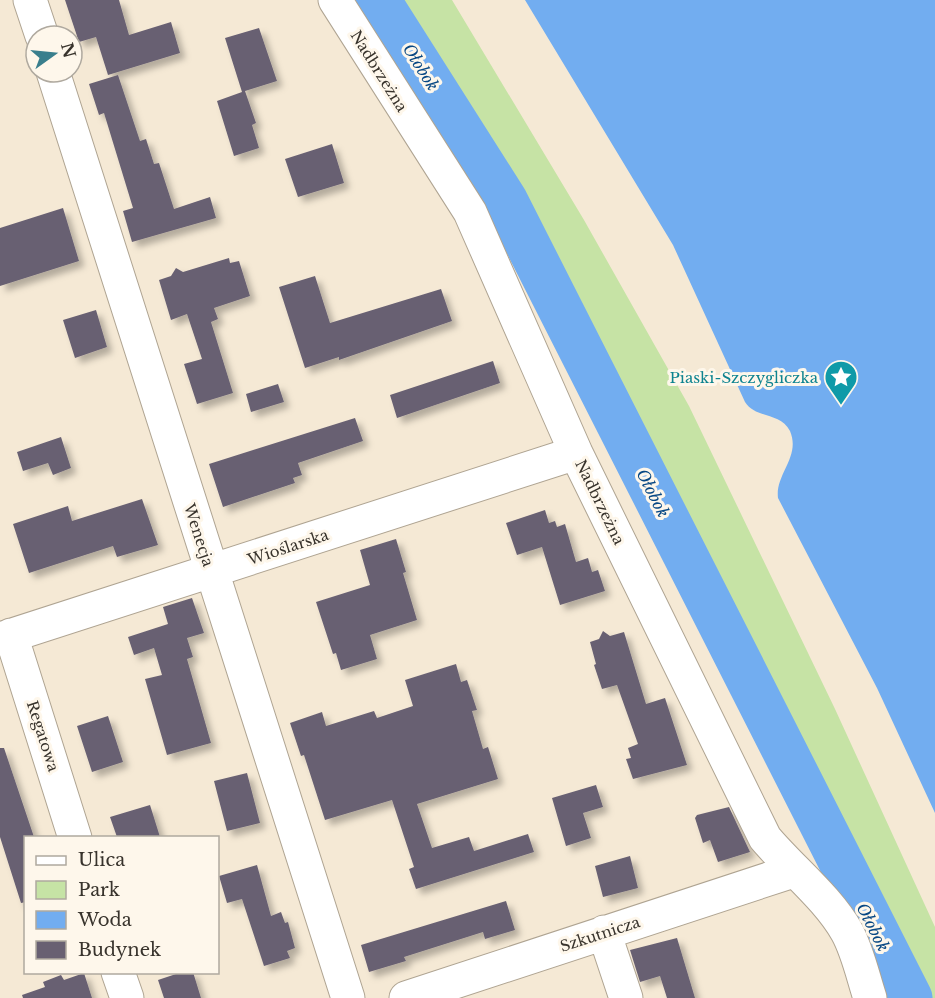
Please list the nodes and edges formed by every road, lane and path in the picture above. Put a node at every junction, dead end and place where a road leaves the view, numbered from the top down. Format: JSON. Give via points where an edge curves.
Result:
{"nodes":[{"id":1,"x":30,"y":0,"type":"edge"},
{"id":2,"x":335,"y":0,"type":"edge"},
{"id":3,"x":38,"y":24,"type":"edge"},
{"id":4,"x":57,"y":84,"type":"edge"},
{"id":5,"x":576,"y":453,"type":"junction"},
{"id":6,"x":211,"y":572,"type":"junction"},
{"id":7,"x":5,"y":637,"type":"edge"},
{"id":8,"x":75,"y":836,"type":"edge"},
{"id":9,"x":793,"y":871,"type":"junction"},
{"id":10,"x":604,"y":932,"type":"junction"},
{"id":11,"x":119,"y":974,"type":"edge"},
{"id":12,"x":127,"y":998,"type":"edge"},
{"id":13,"x":348,"y":998,"type":"edge"},
{"id":14,"x":406,"y":998,"type":"edge"},
{"id":15,"x":626,"y":998,"type":"edge"},
{"id":16,"x":870,"y":998,"type":"edge"}],
"edges":[{"from":1,"to":3,"type":"street"},
{"from":2,"to":5,"type":"street","name":"Nadbrzeżna","via":[[470,212]]},
{"from":4,"to":6,"type":"street","name":"Wenecja"},
{"from":5,"to":6,"type":"street","name":"Wioślarska"},
{"from":5,"to":9,"type":"street","name":"Nadbrzeżna","via":[[765,838]]},
{"from":6,"to":7,"type":"street","name":"Wioślarska"},
{"from":6,"to":13,"type":"street","name":"Wenecja"},
{"from":7,"to":8,"type":"street","name":"Regatowa"},
{"from":9,"to":10,"type":"street","name":"Szkutnicza"},
{"from":9,"to":16,"type":"street","name":"Nadbrzeżna","via":[[826,903],[848,933]]},
{"from":10,"to":14,"type":"street","name":"Szkutnicza"},
{"from":10,"to":15,"type":"street"},
{"from":11,"to":12,"type":"street"}]}
